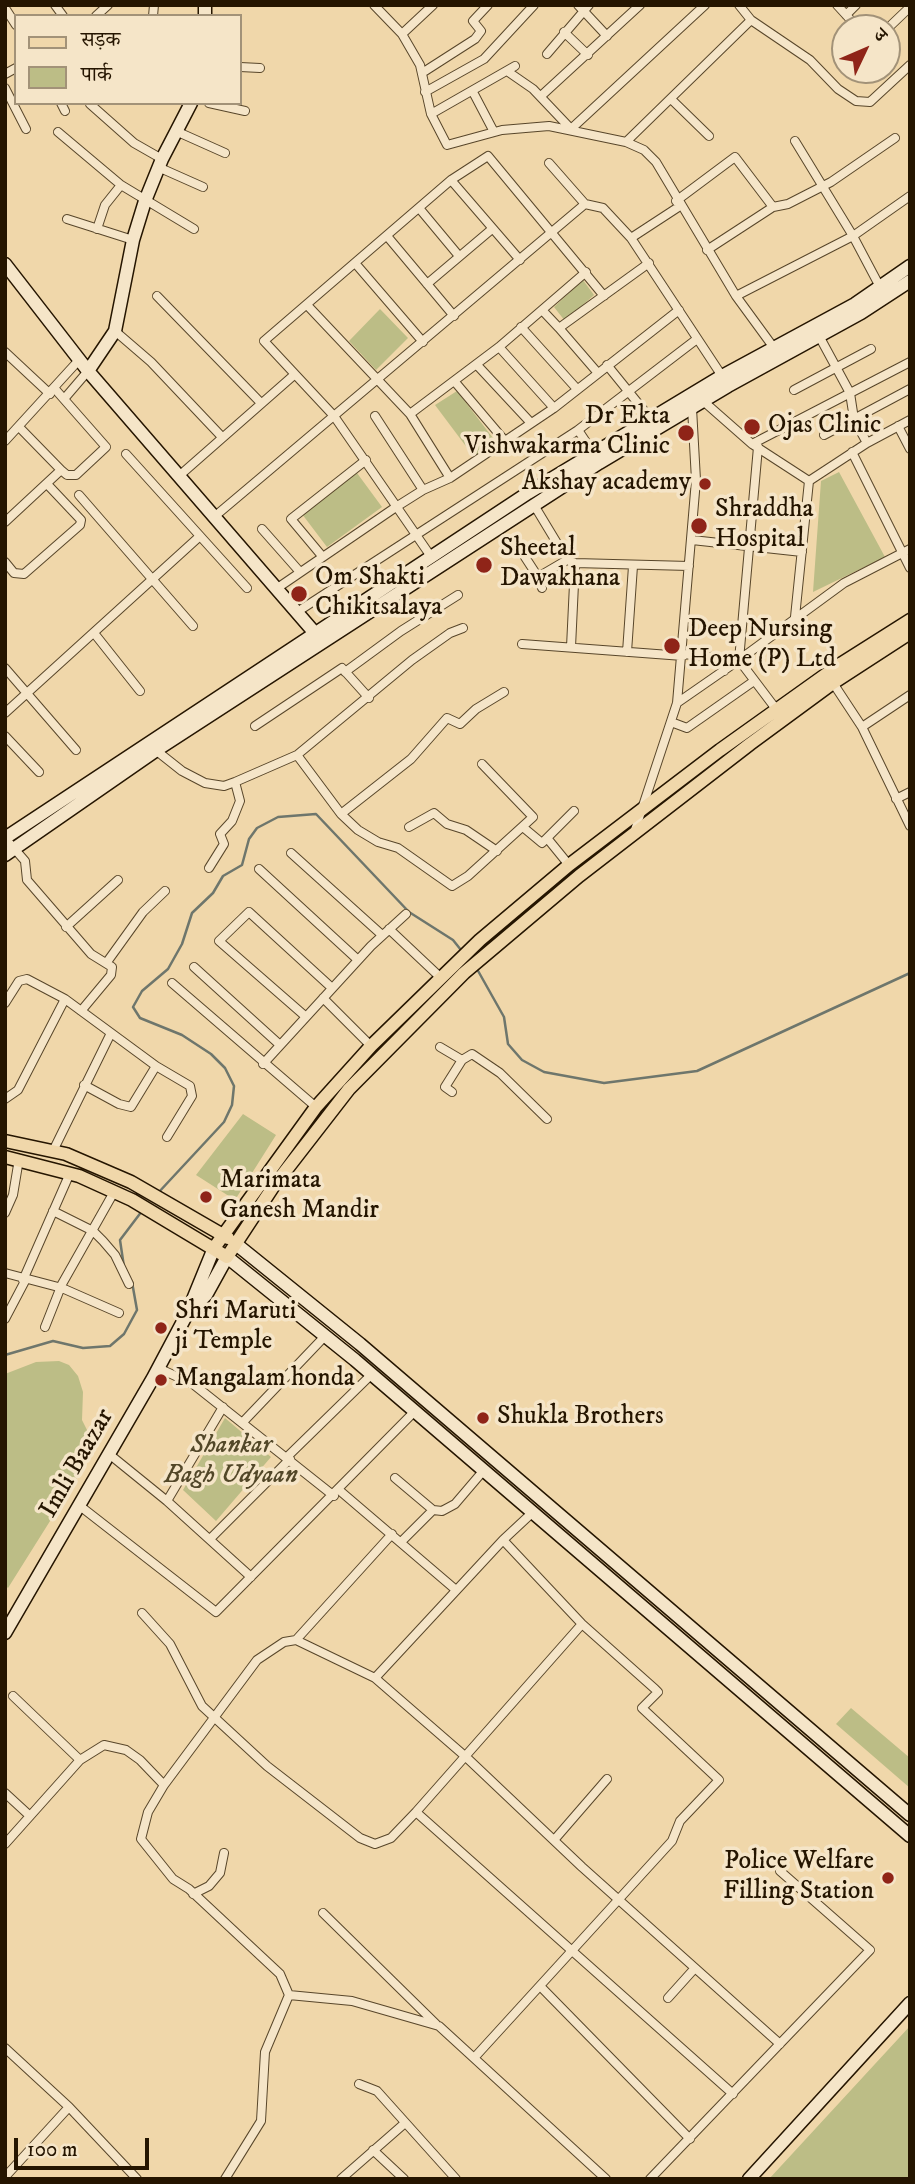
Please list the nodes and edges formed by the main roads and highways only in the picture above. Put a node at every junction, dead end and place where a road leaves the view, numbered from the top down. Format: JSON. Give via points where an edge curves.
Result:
{"nodes":[{"id":1,"x":190,"y":105,"type":"edge"},
{"id":2,"x":5,"y":264,"type":"edge"},
{"id":3,"x":910,"y":267,"type":"edge"},
{"id":4,"x":910,"y":281,"type":"edge"},
{"id":5,"x":816,"y":332,"type":"junction"},
{"id":6,"x":88,"y":371,"type":"junction"},
{"id":7,"x":697,"y":401,"type":"junction"},
{"id":8,"x":596,"y":458,"type":"junction"},
{"id":9,"x":476,"y":534,"type":"junction"},
{"id":10,"x":910,"y":621,"type":"edge"},
{"id":11,"x":910,"y":634,"type":"edge"},
{"id":12,"x":318,"y":637,"type":"junction"},
{"id":13,"x":152,"y":746,"type":"junction"},
{"id":14,"x":5,"y":838,"type":"edge"},
{"id":15,"x":10,"y":852,"type":"edge"},
{"id":16,"x":461,"y":967,"type":"junction"},
{"id":17,"x":5,"y":1141,"type":"edge"},
{"id":18,"x":5,"y":1157,"type":"edge"},
{"id":19,"x":223,"y":1234,"type":"junction"},
{"id":20,"x":236,"y":1244,"type":"junction"},
{"id":21,"x":214,"y":1248,"type":"junction"},
{"id":22,"x":227,"y":1257,"type":"junction"},
{"id":23,"x":187,"y":1314,"type":"junction"},
{"id":24,"x":5,"y":1633,"type":"edge"},
{"id":25,"x":910,"y":1815,"type":"edge"},
{"id":26,"x":910,"y":1836,"type":"edge"},
{"id":27,"x":910,"y":2003,"type":"edge"},
{"id":28,"x":749,"y":2179,"type":"edge"}],
"edges":[{"from":1,"to":6,"type":"main road","via":[[145,201],[115,331]]},
{"from":2,"to":6,"type":"main road"},
{"from":3,"to":5,"type":"main road"},
{"from":4,"to":5,"type":"main road"},
{"from":5,"to":7,"type":"main road"},
{"from":5,"to":7,"type":"main road","via":[[722,376]]},
{"from":6,"to":12,"type":"main road"},
{"from":7,"to":8,"type":"main road"},
{"from":7,"to":8,"type":"main road","via":[[650,418]]},
{"from":8,"to":9,"type":"main road"},
{"from":8,"to":9,"type":"main road","via":[[534,505]]},
{"from":9,"to":12,"type":"main road"},
{"from":10,"to":16,"type":"main road","via":[[776,709],[569,865],[480,940]]},
{"from":11,"to":16,"type":"main road","via":[[833,683],[634,833],[494,947]]},
{"from":12,"to":13,"type":"main road"},
{"from":13,"to":14,"type":"main road"},
{"from":13,"to":15,"type":"main road"},
{"from":16,"to":19,"type":"main road","via":[[441,978],[316,1107]]},
{"from":16,"to":20,"type":"main road","via":[[356,1081],[273,1186]]},
{"from":17,"to":19,"type":"main road","via":[[53,1151],[151,1193]]},
{"from":18,"to":21,"type":"main road","via":[[70,1173],[114,1192]]},
{"from":19,"to":20,"type":"main road"},
{"from":19,"to":21,"type":"main road"},
{"from":20,"to":22,"type":"main road"},
{"from":20,"to":25,"type":"main road","via":[[360,1344]]},
{"from":21,"to":22,"type":"main road"},
{"from":21,"to":23,"type":"main road"},
{"from":22,"to":23,"type":"main road","via":[[206,1294]]},
{"from":22,"to":26,"type":"main road","via":[[326,1335]]},
{"from":23,"to":24,"type":"main road","name":"Imli Baazar"},
{"from":27,"to":28,"type":"main road"}]}
